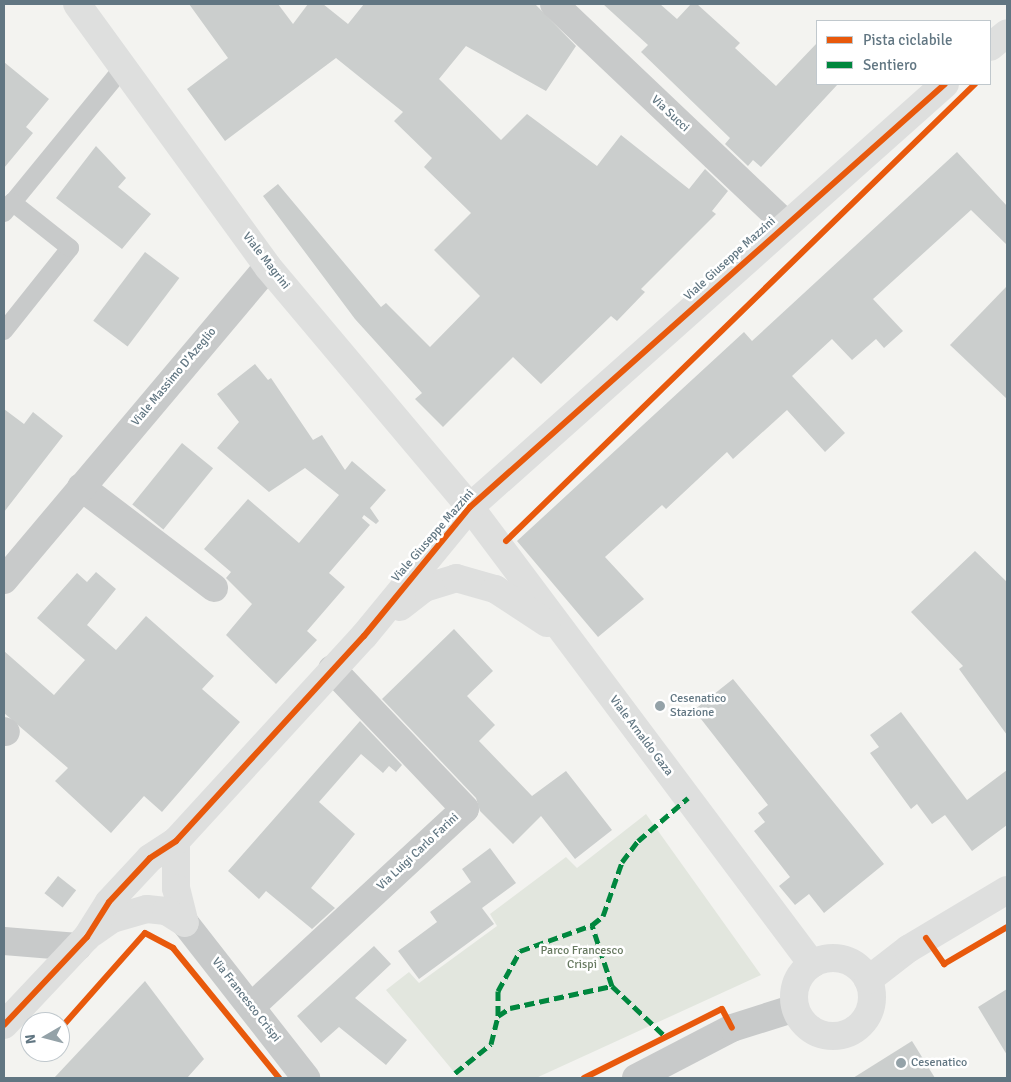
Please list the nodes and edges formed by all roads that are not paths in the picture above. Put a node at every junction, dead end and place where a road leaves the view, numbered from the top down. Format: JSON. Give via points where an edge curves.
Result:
{"nodes":[{"id":1,"x":77,"y":4,"type":"edge"},
{"id":2,"x":554,"y":4,"type":"edge"},
{"id":3,"x":1007,"y":33,"type":"edge"},
{"id":4,"x":991,"y":47,"type":"edge"},
{"id":5,"x":124,"y":65,"type":"junction"},
{"id":6,"x":944,"y":85,"type":"edge"},
{"id":7,"x":8,"y":207,"type":"edge"},
{"id":8,"x":786,"y":224,"type":"junction"},
{"id":9,"x":268,"y":267,"type":"junction"},
{"id":10,"x":4,"y":331,"type":"edge"},
{"id":11,"x":81,"y":487,"type":"junction"},
{"id":12,"x":470,"y":507,"type":"junction"},
{"id":13,"x":4,"y":580,"type":"edge"},
{"id":14,"x":214,"y":588,"type":"dead end"},
{"id":15,"x":364,"y":636,"type":"junction"},
{"id":16,"x":578,"y":652,"type":"junction"},
{"id":17,"x":332,"y":669,"type":"junction"},
{"id":18,"x":176,"y":841,"type":"junction"},
{"id":19,"x":1007,"y":890,"type":"edge"},
{"id":20,"x":185,"y":923,"type":"junction"},
{"id":21,"x":4,"y":941,"type":"edge"},
{"id":22,"x":82,"y":942,"type":"junction"},
{"id":23,"x":812,"y":964,"type":"junction"},
{"id":24,"x":868,"y":980,"type":"junction"},
{"id":25,"x":252,"y":1006,"type":"junction"},
{"id":26,"x":795,"y":1008,"type":"junction"},
{"id":27,"x":4,"y":1025,"type":"edge"},
{"id":28,"x":306,"y":1078,"type":"edge"},
{"id":29,"x":636,"y":1078,"type":"edge"}],
"edges":[{"from":1,"to":5,"type":"street","name":"Viale Magrini"},
{"from":2,"to":8,"type":"street","name":"Via Succi"},
{"from":3,"to":4,"type":"street"},
{"from":5,"to":7,"type":"lane"},
{"from":5,"to":9,"type":"street","name":"Viale Magrini"},
{"from":6,"to":8,"type":"street","name":"Viale Giuseppe Mazzini"},
{"from":7,"to":10,"type":"lane","via":[[70,248]]},
{"from":8,"to":12,"type":"street","name":"Viale Giuseppe Mazzini"},
{"from":9,"to":11,"type":"street","name":"Viale Massimo D'Azeglio"},
{"from":9,"to":12,"type":"street","name":"Viale Magrini"},
{"from":11,"to":13,"type":"street","name":"Viale Massimo D'Azeglio"},
{"from":11,"to":14,"type":"street"},
{"from":12,"to":15,"type":"street","name":"Viale Giuseppe Mazzini"},
{"from":12,"to":16,"type":"street","name":"Viale Arnaldo Gaza"},
{"from":15,"to":16,"type":"street","via":[[424,588],[456,578],[495,589],[538,616]]},
{"from":15,"to":17,"type":"street","name":"Viale Giuseppe Mazzini"},
{"from":16,"to":23,"type":"street","name":"Viale Arnaldo Gaza"},
{"from":17,"to":18,"type":"street","name":"Viale Giuseppe Mazzini"},
{"from":17,"to":25,"type":"street","name":"Via Luigi Carlo Farini","via":[[465,809]]},
{"from":18,"to":20,"type":"street","name":"Via Francesco Crispi","via":[[176,888]]},
{"from":18,"to":22,"type":"street","name":"Viale Giuseppe Mazzini","via":[[143,865],[109,902]]},
{"from":19,"to":24,"type":"street","via":[[908,949]]},
{"from":20,"to":22,"type":"street","name":"Via Francesco Crispi","via":[[166,911],[147,909],[112,920]]},
{"from":20,"to":25,"type":"street","name":"Via Francesco Crispi"},
{"from":21,"to":22,"type":"street"},
{"from":22,"to":27,"type":"street","name":"Viale Giuseppe Mazzini"},
{"from":23,"to":24,"type":"street","via":[[824,959],[849,962]]},
{"from":23,"to":26,"type":"street","via":[[796,983]]},
{"from":24,"to":26,"type":"street","via":[[872,992],[867,1018],[847,1034],[821,1035],[800,1019]]},
{"from":25,"to":28,"type":"street","name":"Via Francesco Crispi"},
{"from":26,"to":29,"type":"street","via":[[732,1028]]}]}
